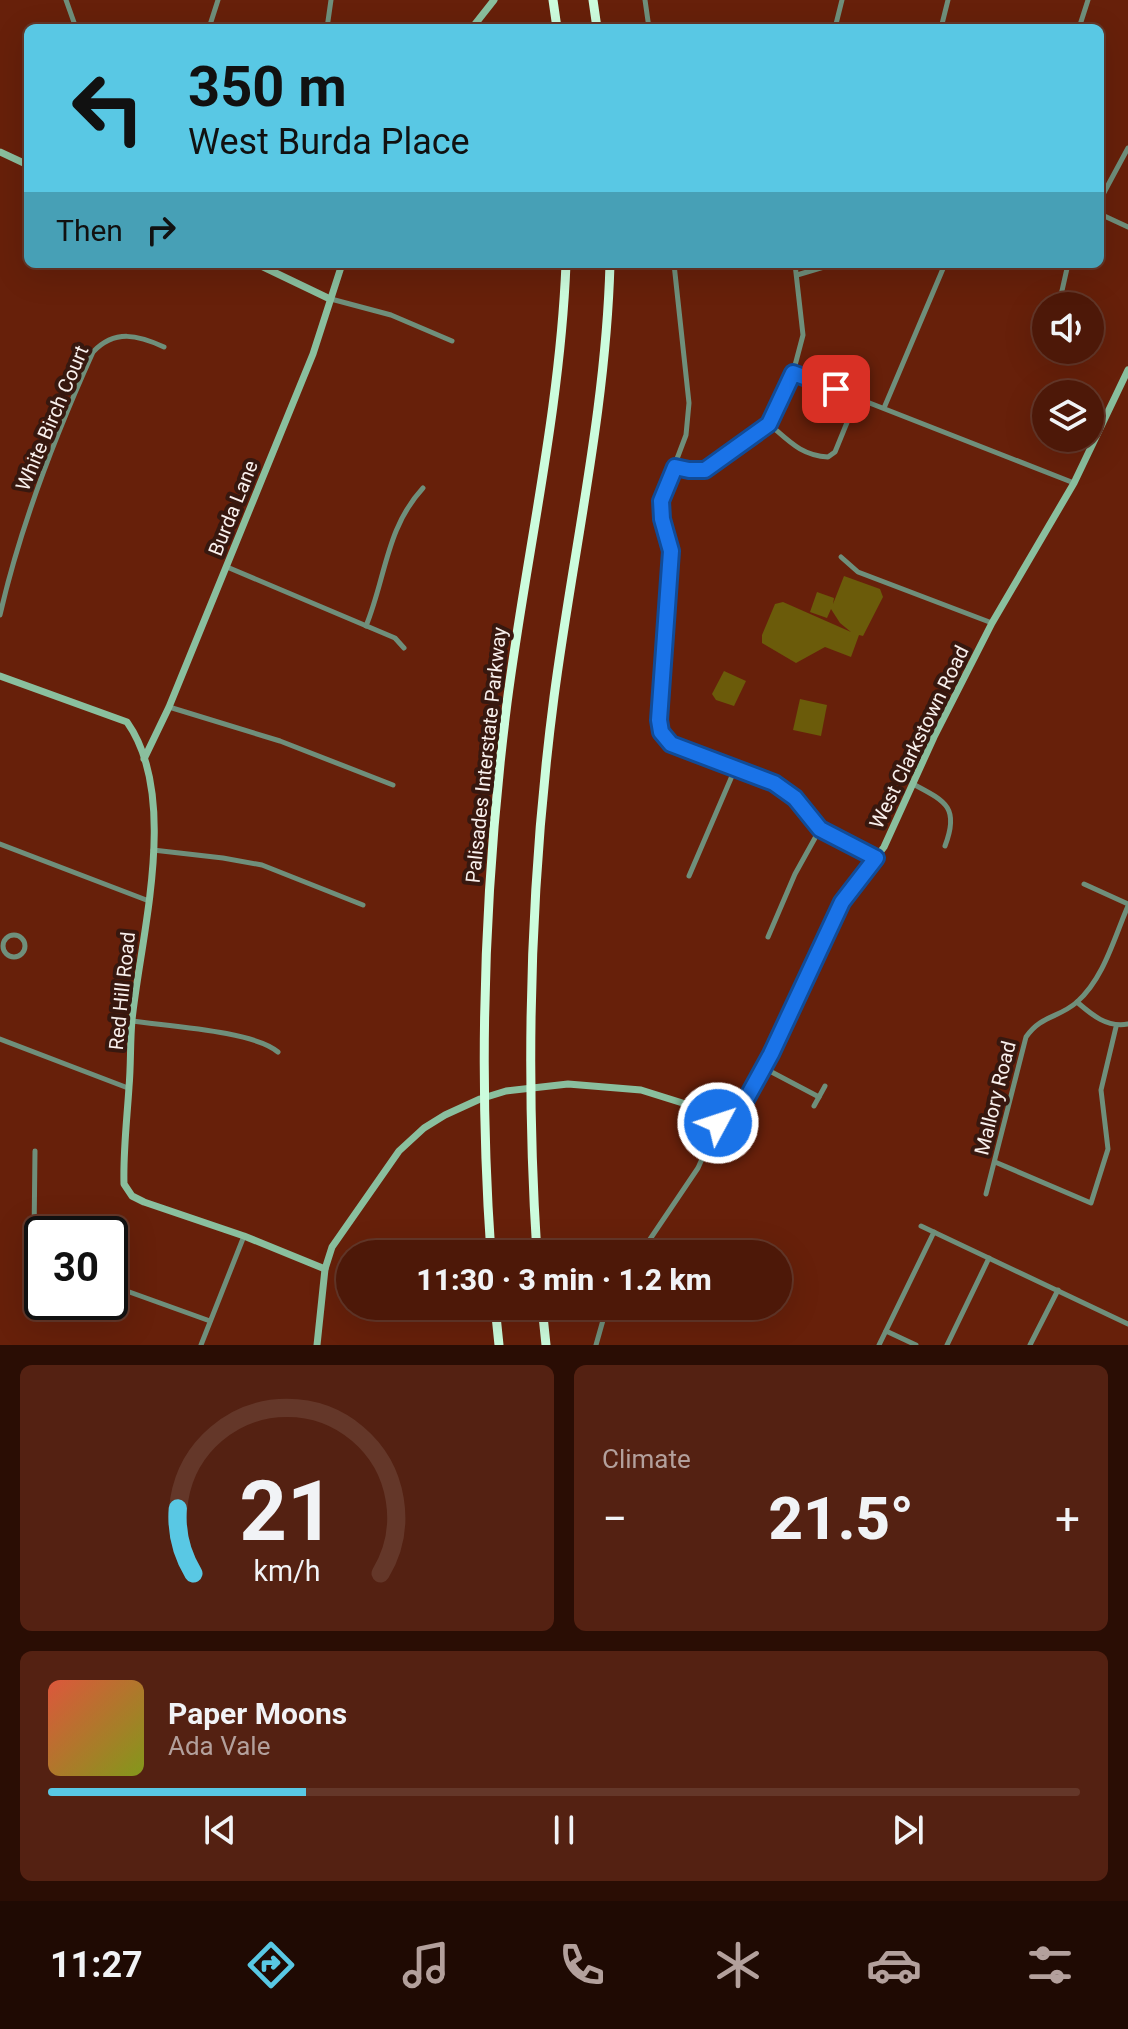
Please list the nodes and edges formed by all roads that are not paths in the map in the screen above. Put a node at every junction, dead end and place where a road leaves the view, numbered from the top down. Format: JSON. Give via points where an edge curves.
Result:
{"nodes":[{"id":1,"x":66,"y":0,"type":"edge"},
{"id":2,"x":218,"y":0,"type":"edge"},
{"id":3,"x":331,"y":0,"type":"edge"},
{"id":4,"x":494,"y":0,"type":"edge"},
{"id":5,"x":553,"y":0,"type":"edge"},
{"id":6,"x":593,"y":0,"type":"edge"},
{"id":7,"x":645,"y":0,"type":"edge"},
{"id":8,"x":842,"y":0,"type":"edge"},
{"id":9,"x":948,"y":0,"type":"edge"},
{"id":10,"x":1088,"y":0,"type":"edge"},
{"id":11,"x":75,"y":24,"type":"edge"},
{"id":12,"x":210,"y":24,"type":"edge"},
{"id":13,"x":328,"y":24,"type":"edge"},
{"id":14,"x":475,"y":24,"type":"edge"},
{"id":15,"x":556,"y":24,"type":"edge"},
{"id":16,"x":596,"y":24,"type":"edge"},
{"id":17,"x":648,"y":24,"type":"edge"},
{"id":18,"x":836,"y":24,"type":"edge"},
{"id":19,"x":942,"y":24,"type":"edge"},
{"id":20,"x":1080,"y":24,"type":"edge"},
{"id":21,"x":1128,"y":148,"type":"edge"},
{"id":22,"x":0,"y":152,"type":"edge"},
{"id":23,"x":24,"y":163,"type":"edge"},
{"id":24,"x":1104,"y":193,"type":"edge"},
{"id":25,"x":1104,"y":216,"type":"edge"},
{"id":26,"x":1128,"y":227,"type":"edge"},
{"id":27,"x":265,"y":268,"type":"edge"},
{"id":28,"x":341,"y":268,"type":"edge"},
{"id":29,"x":566,"y":268,"type":"edge"},
{"id":30,"x":610,"y":268,"type":"edge"},
{"id":31,"x":674,"y":268,"type":"edge"},
{"id":32,"x":796,"y":268,"type":"edge"},
{"id":33,"x":821,"y":268,"type":"edge"},
{"id":34,"x":944,"y":268,"type":"edge"},
{"id":35,"x":1067,"y":268,"type":"edge"},
{"id":36,"x":797,"y":275,"type":"junction"},
{"id":37,"x":1062,"y":292,"type":"edge"},
{"id":38,"x":330,"y":299,"type":"junction"},
{"id":39,"x":452,"y":341,"type":"dead end"},
{"id":40,"x":164,"y":347,"type":"dead end"},
{"id":41,"x":1128,"y":370,"type":"edge"},
{"id":42,"x":793,"y":373,"type":"junction"},
{"id":43,"x":857,"y":398,"type":"junction"},
{"id":44,"x":884,"y":408,"type":"junction"},
{"id":45,"x":769,"y":424,"type":"junction"},
{"id":46,"x":675,"y":467,"type":"junction"},
{"id":47,"x":1074,"y":483,"type":"junction"},
{"id":48,"x":423,"y":488,"type":"dead end"},
{"id":49,"x":841,"y":557,"type":"dead end"},
{"id":50,"x":227,"y":567,"type":"junction"},
{"id":51,"x":0,"y":615,"type":"edge"},
{"id":52,"x":992,"y":623,"type":"junction"},
{"id":53,"x":366,"y":626,"type":"junction"},
{"id":54,"x":404,"y":648,"type":"dead end"},
{"id":55,"x":0,"y":676,"type":"edge"},
{"id":56,"x":169,"y":707,"type":"junction"},
{"id":57,"x":144,"y":760,"type":"junction"},
{"id":58,"x":735,"y":769,"type":"junction"},
{"id":59,"x":913,"y":784,"type":"junction"},
{"id":60,"x":393,"y":785,"type":"dead end"},
{"id":61,"x":820,"y":829,"type":"junction"},
{"id":62,"x":0,"y":844,"type":"edge"},
{"id":63,"x":945,"y":846,"type":"dead end"},
{"id":64,"x":152,"y":850,"type":"junction"},
{"id":65,"x":876,"y":858,"type":"junction"},
{"id":66,"x":689,"y":876,"type":"dead end"},
{"id":67,"x":1084,"y":884,"type":"dead end"},
{"id":68,"x":149,"y":901,"type":"junction"},
{"id":69,"x":363,"y":905,"type":"dead end"},
{"id":70,"x":1128,"y":905,"type":"edge"},
{"id":71,"x":768,"y":937,"type":"dead end"},
{"id":72,"x":2,"y":942,"type":"edge"},
{"id":73,"x":1077,"y":1002,"type":"junction"},
{"id":74,"x":132,"y":1021,"type":"junction"},
{"id":75,"x":1128,"y":1024,"type":"edge"},
{"id":76,"x":1116,"y":1027,"type":"junction"},
{"id":77,"x":0,"y":1039,"type":"edge"},
{"id":78,"x":278,"y":1052,"type":"dead end"},
{"id":79,"x":764,"y":1068,"type":"junction"},
{"id":80,"x":825,"y":1086,"type":"dead end"},
{"id":81,"x":129,"y":1088,"type":"junction"},
{"id":82,"x":819,"y":1097,"type":"junction"},
{"id":83,"x":814,"y":1106,"type":"dead end"},
{"id":84,"x":721,"y":1116,"type":"junction"},
{"id":85,"x":35,"y":1151,"type":"dead end"},
{"id":86,"x":995,"y":1162,"type":"junction"},
{"id":87,"x":986,"y":1194,"type":"dead end"},
{"id":88,"x":34,"y":1216,"type":"edge"},
{"id":89,"x":921,"y":1226,"type":"dead end"},
{"id":90,"x":934,"y":1232,"type":"junction"},
{"id":91,"x":244,"y":1236,"type":"junction"},
{"id":92,"x":491,"y":1240,"type":"edge"},
{"id":93,"x":536,"y":1240,"type":"edge"},
{"id":94,"x":649,"y":1240,"type":"edge"},
{"id":95,"x":989,"y":1258,"type":"junction"},
{"id":96,"x":325,"y":1269,"type":"junction"},
{"id":97,"x":1058,"y":1290,"type":"junction"},
{"id":98,"x":128,"y":1291,"type":"edge"},
{"id":99,"x":496,"y":1320,"type":"edge"},
{"id":100,"x":543,"y":1320,"type":"edge"},
{"id":101,"x":603,"y":1320,"type":"edge"},
{"id":102,"x":210,"y":1321,"type":"junction"},
{"id":103,"x":1128,"y":1324,"type":"edge"},
{"id":104,"x":886,"y":1331,"type":"junction"},
{"id":105,"x":201,"y":1345,"type":"edge"},
{"id":106,"x":317,"y":1345,"type":"edge"},
{"id":107,"x":499,"y":1345,"type":"edge"},
{"id":108,"x":546,"y":1345,"type":"edge"},
{"id":109,"x":596,"y":1345,"type":"edge"},
{"id":110,"x":879,"y":1345,"type":"edge"},
{"id":111,"x":916,"y":1345,"type":"edge"},
{"id":112,"x":947,"y":1345,"type":"edge"},
{"id":113,"x":1030,"y":1345,"type":"edge"}],
"edges":[{"from":1,"to":11,"type":"street"},
{"from":2,"to":12,"type":"street"},
{"from":3,"to":13,"type":"street"},
{"from":4,"to":14,"type":"street"},
{"from":5,"to":15,"type":"highway"},
{"from":6,"to":16,"type":"highway"},
{"from":7,"to":17,"type":"street"},
{"from":8,"to":18,"type":"street"},
{"from":9,"to":19,"type":"street"},
{"from":10,"to":20,"type":"street"},
{"from":21,"to":24,"type":"street"},
{"from":22,"to":23,"type":"street"},
{"from":25,"to":26,"type":"street"},
{"from":27,"to":38,"type":"street"},
{"from":28,"to":38,"type":"street","name":"Burda Lane"},
{"from":29,"to":92,"type":"highway","name":"Palisades Interstate Parkway","via":[[557,389],[509,690],[491,859],[484,1051]]},
{"from":30,"to":93,"type":"highway","via":[[600,405],[554,695],[538,852],[530,1032]]},
{"from":31,"to":46,"type":"street","via":[[689,403]]},
{"from":32,"to":36,"type":"street"},
{"from":33,"to":36,"type":"street"},
{"from":34,"to":44,"type":"street"},
{"from":35,"to":37,"type":"street"},
{"from":36,"to":42,"type":"street","via":[[803,335]]},
{"from":38,"to":39,"type":"street","via":[[391,315]]},
{"from":38,"to":50,"type":"street","name":"Burda Lane"},
{"from":40,"to":51,"type":"street","name":"White Birch Court","via":[[121,335],[93,352],[26,521]]},
{"from":41,"to":47,"type":"street","name":"West Clarkstown Road"},
{"from":42,"to":43,"type":"street"},
{"from":42,"to":45,"type":"street"},
{"from":43,"to":44,"type":"street"},
{"from":43,"to":45,"type":"street","via":[[835,452],[828,457],[795,448]]},
{"from":44,"to":47,"type":"street"},
{"from":45,"to":46,"type":"street","via":[[705,470]]},
{"from":46,"to":58,"type":"street","via":[[661,501],[671,551],[661,732],[671,744]]},
{"from":47,"to":52,"type":"street","name":"West Clarkstown Road"},
{"from":48,"to":53,"type":"street","via":[[397,524]]},
{"from":49,"to":52,"type":"street","via":[[858,572]]},
{"from":50,"to":53,"type":"street"},
{"from":50,"to":56,"type":"street","name":"Burda Lane"},
{"from":52,"to":59,"type":"street","name":"West Clarkstown Road"},
{"from":53,"to":54,"type":"street","via":[[395,638]]},
{"from":55,"to":57,"type":"street","name":"Red Hill Road","via":[[127,722]]},
{"from":56,"to":57,"type":"street","name":"Burda Lane"},
{"from":56,"to":60,"type":"street","via":[[280,741]]},
{"from":57,"to":64,"type":"street","name":"Red Hill Road","via":[[154,791]]},
{"from":58,"to":61,"type":"street","via":[[785,790]]},
{"from":58,"to":66,"type":"street"},
{"from":59,"to":63,"type":"street","via":[[947,805],[953,823]]},
{"from":59,"to":65,"type":"street","name":"West Clarkstown Road"},
{"from":61,"to":65,"type":"street"},
{"from":61,"to":71,"type":"street"},
{"from":62,"to":68,"type":"street"},
{"from":64,"to":68,"type":"street","name":"Red Hill Road"},
{"from":64,"to":69,"type":"street","via":[[262,865]]},
{"from":65,"to":79,"type":"street","name":"West Clarkstown Road","via":[[842,902]]},
{"from":67,"to":70,"type":"street"},
{"from":68,"to":74,"type":"street","name":"Red Hill Road"},
{"from":70,"to":73,"type":"street","name":"Mallory Road","via":[[1097,979]]},
{"from":72,"to":72,"type":"street","via":[[8,956],[24,951],[24,940],[17,935]]},
{"from":73,"to":76,"type":"street"},
{"from":73,"to":86,"type":"street","name":"Mallory Road","via":[[1036,1023],[1026,1037]]},
{"from":74,"to":78,"type":"street","via":[[239,1036]]},
{"from":74,"to":81,"type":"street","name":"Red Hill Road"},
{"from":75,"to":76,"type":"street"},
{"from":76,"to":86,"type":"street","via":[[1101,1090],[1108,1149],[1091,1203]]},
{"from":77,"to":81,"type":"street"},
{"from":79,"to":82,"type":"street"},
{"from":79,"to":84,"type":"street","name":"West Clarkstown Road","via":[[739,1110]]},
{"from":80,"to":82,"type":"street"},
{"from":81,"to":91,"type":"street","name":"Red Hill Road","via":[[123,1166],[124,1184],[132,1196]]},
{"from":82,"to":83,"type":"street"},
{"from":84,"to":94,"type":"street","via":[[698,1168]]},
{"from":84,"to":96,"type":"street","via":[[633,1089],[585,1084],[544,1085],[473,1101],[431,1123],[399,1151],[337,1239]]},
{"from":85,"to":88,"type":"street"},
{"from":86,"to":87,"type":"street","name":"Mallory Road"},
{"from":89,"to":90,"type":"street"},
{"from":90,"to":95,"type":"street"},
{"from":90,"to":104,"type":"street"},
{"from":91,"to":96,"type":"street","name":"Red Hill Road"},
{"from":91,"to":102,"type":"street"},
{"from":95,"to":97,"type":"street"},
{"from":95,"to":112,"type":"street"},
{"from":96,"to":106,"type":"street"},
{"from":97,"to":103,"type":"street"},
{"from":97,"to":113,"type":"street"},
{"from":98,"to":102,"type":"street"},
{"from":99,"to":107,"type":"highway"},
{"from":100,"to":108,"type":"highway"},
{"from":101,"to":109,"type":"street"},
{"from":102,"to":105,"type":"street"},
{"from":104,"to":110,"type":"street"},
{"from":104,"to":111,"type":"street"}]}
